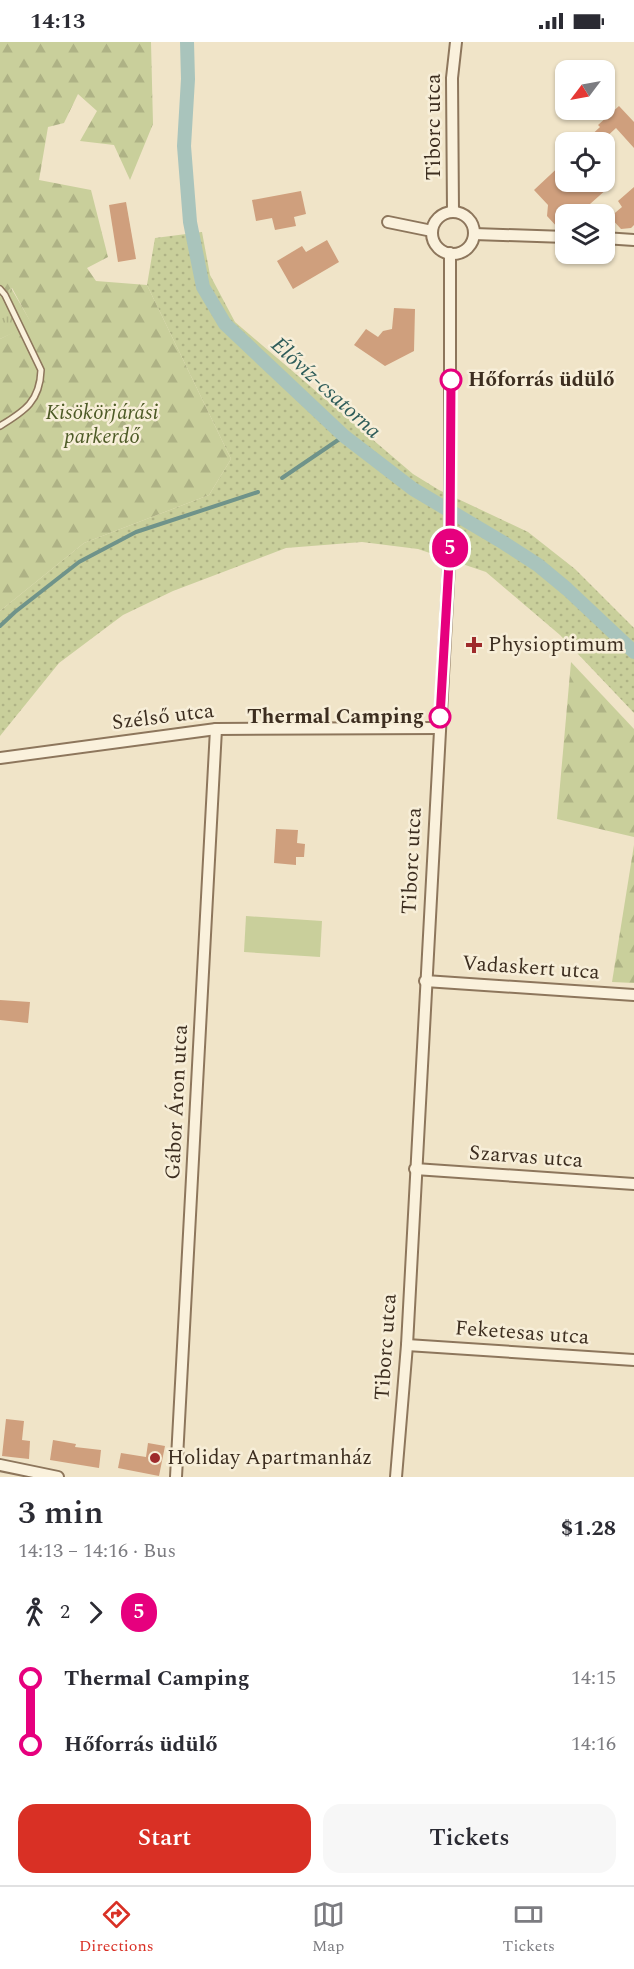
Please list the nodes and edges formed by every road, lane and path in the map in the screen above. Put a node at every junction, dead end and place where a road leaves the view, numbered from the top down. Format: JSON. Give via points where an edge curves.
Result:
{"nodes":[{"id":1,"x":456,"y":42,"type":"edge"},
{"id":2,"x":453,"y":212,"type":"junction"},
{"id":3,"x":388,"y":222,"type":"dead end"},
{"id":4,"x":432,"y":231,"type":"junction"},
{"id":5,"x":474,"y":234,"type":"junction"},
{"id":6,"x":555,"y":237,"type":"edge"},
{"id":7,"x":615,"y":239,"type":"edge"},
{"id":8,"x":634,"y":240,"type":"edge"},
{"id":9,"x":450,"y":253,"type":"junction"},
{"id":10,"x":0,"y":289,"type":"edge"},
{"id":11,"x":0,"y":426,"type":"edge"},
{"id":12,"x":440,"y":728,"type":"junction"},
{"id":13,"x":216,"y":729,"type":"junction"},
{"id":14,"x":0,"y":758,"type":"edge"},
{"id":15,"x":425,"y":981,"type":"junction"},
{"id":16,"x":634,"y":995,"type":"edge"},
{"id":17,"x":415,"y":1170,"type":"junction"},
{"id":18,"x":634,"y":1184,"type":"edge"},
{"id":19,"x":407,"y":1345,"type":"junction"},
{"id":20,"x":634,"y":1360,"type":"edge"},
{"id":21,"x":0,"y":1465,"type":"edge"},
{"id":22,"x":397,"y":1475,"type":"edge"},
{"id":23,"x":58,"y":1477,"type":"edge"},
{"id":24,"x":176,"y":1477,"type":"edge"}],
"edges":[{"from":1,"to":2,"type":"street","name":"Tiborc utca","via":[[452,78]]},
{"from":2,"to":4,"type":"street","via":[[435,221]]},
{"from":2,"to":5,"type":"street","via":[[469,219]]},
{"from":3,"to":4,"type":"street"},
{"from":4,"to":9,"type":"street","via":[[439,249]]},
{"from":5,"to":6,"type":"street"},
{"from":5,"to":9,"type":"street","via":[[466,249]]},
{"from":7,"to":8,"type":"street"},
{"from":9,"to":12,"type":"street","name":"Tiborc utca","via":[[450,532]]},
{"from":10,"to":11,"type":"lane","via":[[41,370],[36,397],[16,417]]},
{"from":12,"to":13,"type":"street","name":"Szélső utca"},
{"from":12,"to":15,"type":"street","name":"Tiborc utca"},
{"from":13,"to":14,"type":"street","name":"Szélső utca"},
{"from":13,"to":24,"type":"street","name":"Gábor Áron utca"},
{"from":15,"to":16,"type":"street","name":"Vadaskert utca"},
{"from":15,"to":17,"type":"street","name":"Tiborc utca"},
{"from":17,"to":18,"type":"street","name":"Szarvas utca"},
{"from":17,"to":19,"type":"street","name":"Tiborc utca"},
{"from":19,"to":20,"type":"street","name":"Feketesas utca"},
{"from":19,"to":22,"type":"street","name":"Tiborc utca"},
{"from":21,"to":23,"type":"street"}]}
